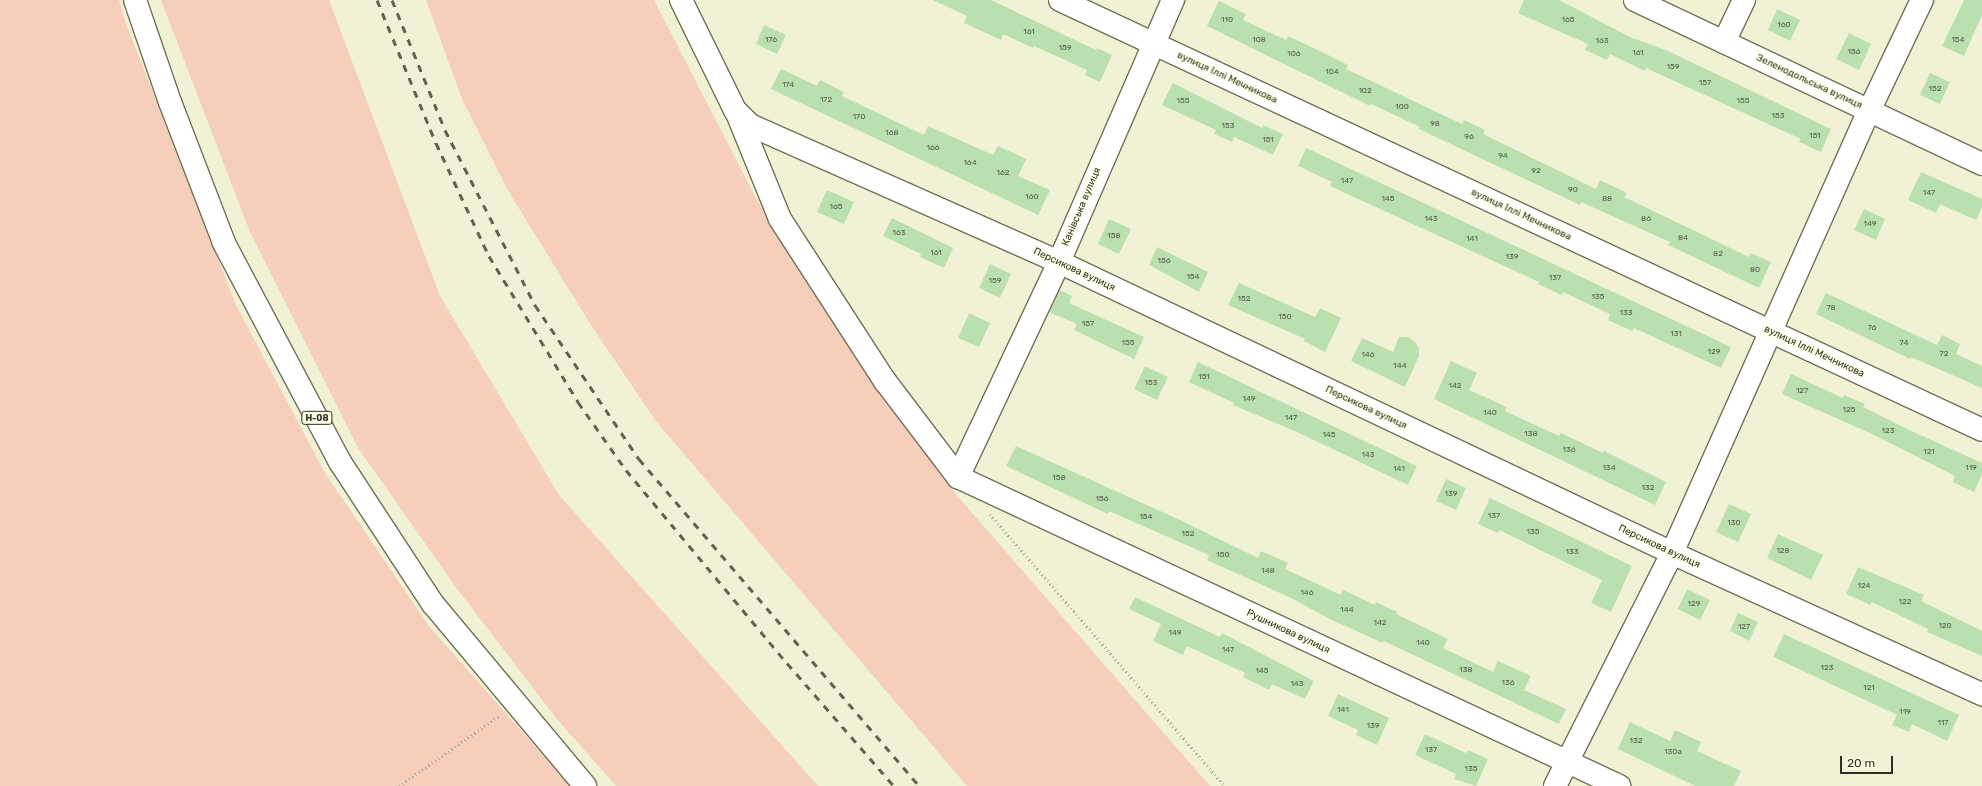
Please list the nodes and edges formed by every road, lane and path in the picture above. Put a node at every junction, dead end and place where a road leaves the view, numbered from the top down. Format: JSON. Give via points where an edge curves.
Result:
{"nodes":[{"id":1,"x":135,"y":0,"type":"edge"},
{"id":2,"x":681,"y":0,"type":"edge"},
{"id":3,"x":1060,"y":0,"type":"edge"},
{"id":4,"x":1173,"y":0,"type":"edge"},
{"id":5,"x":1635,"y":0,"type":"edge"},
{"id":6,"x":1744,"y":0,"type":"edge"},
{"id":7,"x":1922,"y":0,"type":"edge"},
{"id":8,"x":1724,"y":42,"type":"junction"},
{"id":9,"x":1153,"y":43,"type":"junction"},
{"id":10,"x":1869,"y":111,"type":"junction"},
{"id":11,"x":743,"y":118,"type":"junction"},
{"id":12,"x":1982,"y":164,"type":"edge"},
{"id":13,"x":1059,"y":262,"type":"junction"},
{"id":14,"x":1772,"y":333,"type":"junction"},
{"id":15,"x":1982,"y":430,"type":"edge"},
{"id":16,"x":958,"y":478,"type":"junction"},
{"id":17,"x":989,"y":513,"type":"dead end"},
{"id":18,"x":1672,"y":554,"type":"junction"},
{"id":19,"x":1982,"y":694,"type":"edge"},
{"id":20,"x":515,"y":704,"type":"junction"},
{"id":21,"x":1565,"y":762,"type":"junction"},
{"id":22,"x":399,"y":786,"type":"edge"},
{"id":23,"x":585,"y":786,"type":"edge"},
{"id":24,"x":1225,"y":786,"type":"edge"},
{"id":25,"x":1555,"y":786,"type":"edge"},
{"id":26,"x":1619,"y":786,"type":"edge"}],
"edges":[{"from":1,"to":20,"type":"street","number":"Н-08","via":[[170,102],[224,242],[340,462],[433,604]]},
{"from":2,"to":11,"type":"street"},
{"from":3,"to":9,"type":"street","name":"вулиця Іллі Мечникова"},
{"from":4,"to":9,"type":"street","name":"Канівська вулиця"},
{"from":5,"to":8,"type":"street","name":"Зеленодольська вулиця"},
{"from":6,"to":8,"type":"street"},
{"from":7,"to":10,"type":"street"},
{"from":8,"to":10,"type":"street","name":"Зеленодольська вулиця"},
{"from":9,"to":13,"type":"street","name":"Канівська вулиця"},
{"from":9,"to":14,"type":"street","name":"вулиця Іллі Мечникова"},
{"from":10,"to":12,"type":"street","name":"Зеленодольська вулиця"},
{"from":10,"to":14,"type":"street"},
{"from":11,"to":13,"type":"street","name":"Персикова вулиця"},
{"from":11,"to":16,"type":"street","via":[[780,218],[885,381]]},
{"from":13,"to":16,"type":"street","name":"Канівська вулиця"},
{"from":13,"to":18,"type":"street","name":"Персикова вулиця"},
{"from":14,"to":15,"type":"street","name":"вулиця Іллі Мечникова"},
{"from":14,"to":18,"type":"street"},
{"from":16,"to":21,"type":"street","name":"Рушникова вулиця"},
{"from":17,"to":24,"type":"path"},
{"from":18,"to":19,"type":"street","name":"Персикова вулиця"},
{"from":18,"to":21,"type":"street"},
{"from":20,"to":22,"type":"path"},
{"from":20,"to":23,"type":"street","number":"Н-08"},
{"from":21,"to":25,"type":"street"},
{"from":21,"to":26,"type":"street","name":"Рушникова вулиця"}]}
